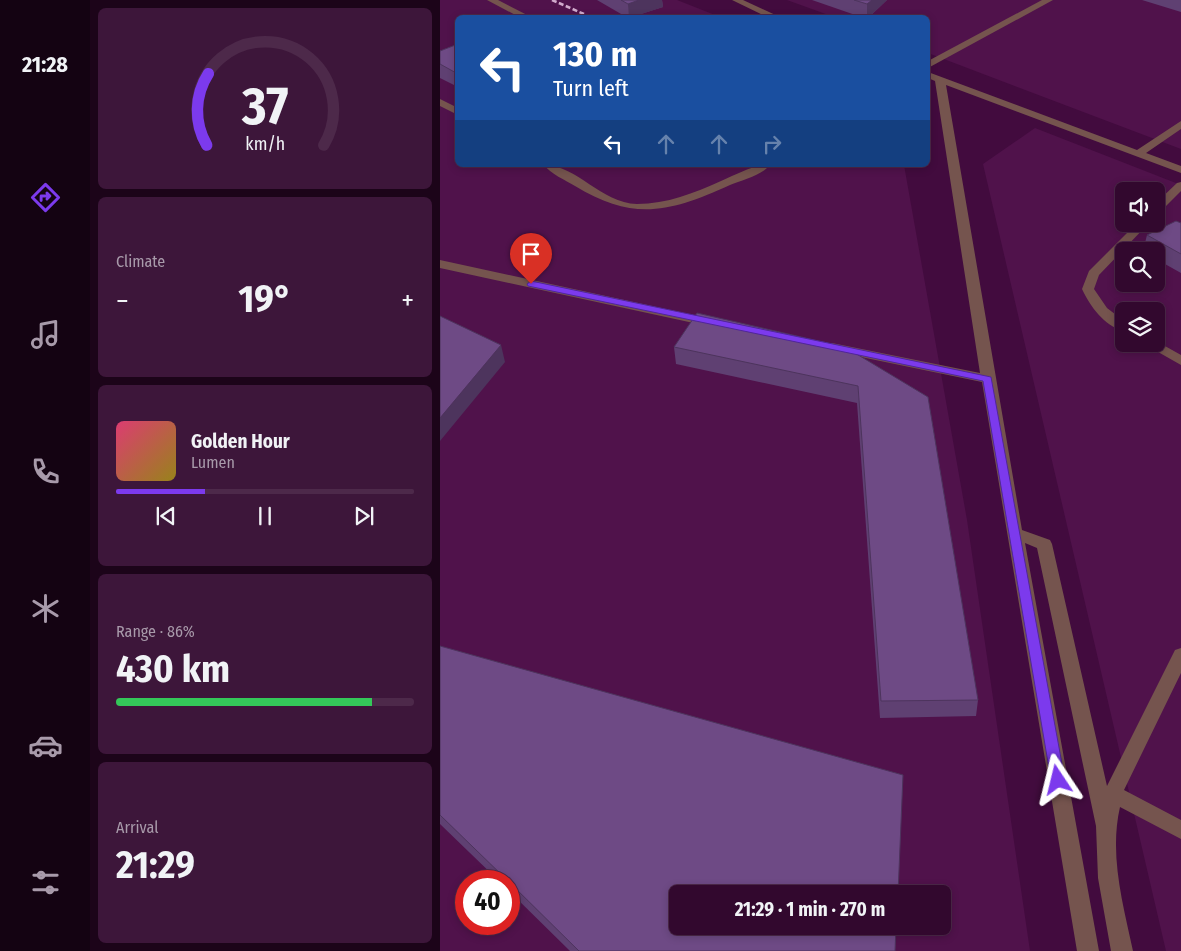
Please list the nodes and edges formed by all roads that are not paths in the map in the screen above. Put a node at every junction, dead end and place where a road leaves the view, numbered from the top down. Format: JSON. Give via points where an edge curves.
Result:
{"nodes":[{"id":1,"x":491,"y":0,"type":"edge"},
{"id":2,"x":736,"y":0,"type":"edge"},
{"id":3,"x":1049,"y":0,"type":"edge"},
{"id":4,"x":523,"y":15,"type":"edge"},
{"id":5,"x":771,"y":15,"type":"edge"},
{"id":6,"x":930,"y":64,"type":"edge"},
{"id":7,"x":930,"y":76,"type":"edge"},
{"id":8,"x":940,"y":79,"type":"junction"},
{"id":9,"x":440,"y":102,"type":"edge"},
{"id":10,"x":455,"y":110,"type":"edge"},
{"id":11,"x":1181,"y":124,"type":"edge"},
{"id":12,"x":1139,"y":153,"type":"junction"},
{"id":13,"x":553,"y":167,"type":"edge"},
{"id":14,"x":761,"y":167,"type":"edge"},
{"id":15,"x":1181,"y":170,"type":"edge"},
{"id":16,"x":1181,"y":185,"type":"edge"},
{"id":17,"x":1165,"y":201,"type":"edge"},
{"id":18,"x":1134,"y":232,"type":"edge"},
{"id":19,"x":440,"y":264,"type":"edge"},
{"id":20,"x":1115,"y":322,"type":"edge"},
{"id":21,"x":727,"y":326,"type":"edge"},
{"id":22,"x":824,"y":346,"type":"edge"},
{"id":23,"x":1165,"y":352,"type":"edge"},
{"id":24,"x":1181,"y":361,"type":"edge"},
{"id":25,"x":988,"y":379,"type":"junction"},
{"id":26,"x":1014,"y":533,"type":"junction"},
{"id":27,"x":1181,"y":655,"type":"edge"},
{"id":28,"x":1114,"y":794,"type":"junction"},
{"id":29,"x":1106,"y":826,"type":"junction"},
{"id":30,"x":1181,"y":830,"type":"edge"},
{"id":31,"x":1088,"y":951,"type":"edge"},
{"id":32,"x":1122,"y":951,"type":"edge"}],
"edges":[{"from":1,"to":4,"type":"street"},
{"from":2,"to":5,"type":"street"},
{"from":3,"to":6,"type":"street"},
{"from":7,"to":8,"type":"street"},
{"from":8,"to":12,"type":"street"},
{"from":8,"to":25,"type":"street"},
{"from":9,"to":10,"type":"street"},
{"from":11,"to":12,"type":"street"},
{"from":12,"to":15,"type":"street"},
{"from":13,"to":14,"type":"street","via":[[618,203],[651,208],[671,205]]},
{"from":16,"to":17,"type":"street"},
{"from":18,"to":20,"type":"street","via":[[1093,274],[1088,289],[1095,304]]},
{"from":19,"to":21,"type":"street"},
{"from":22,"to":25,"type":"street"},
{"from":23,"to":24,"type":"street"},
{"from":25,"to":26,"type":"street"},
{"from":26,"to":29,"type":"street","via":[[1044,544]]},
{"from":26,"to":31,"type":"street"},
{"from":27,"to":28,"type":"street"},
{"from":28,"to":29,"type":"street"},
{"from":28,"to":30,"type":"street"},
{"from":29,"to":32,"type":"street","via":[[1108,878]]}]}
